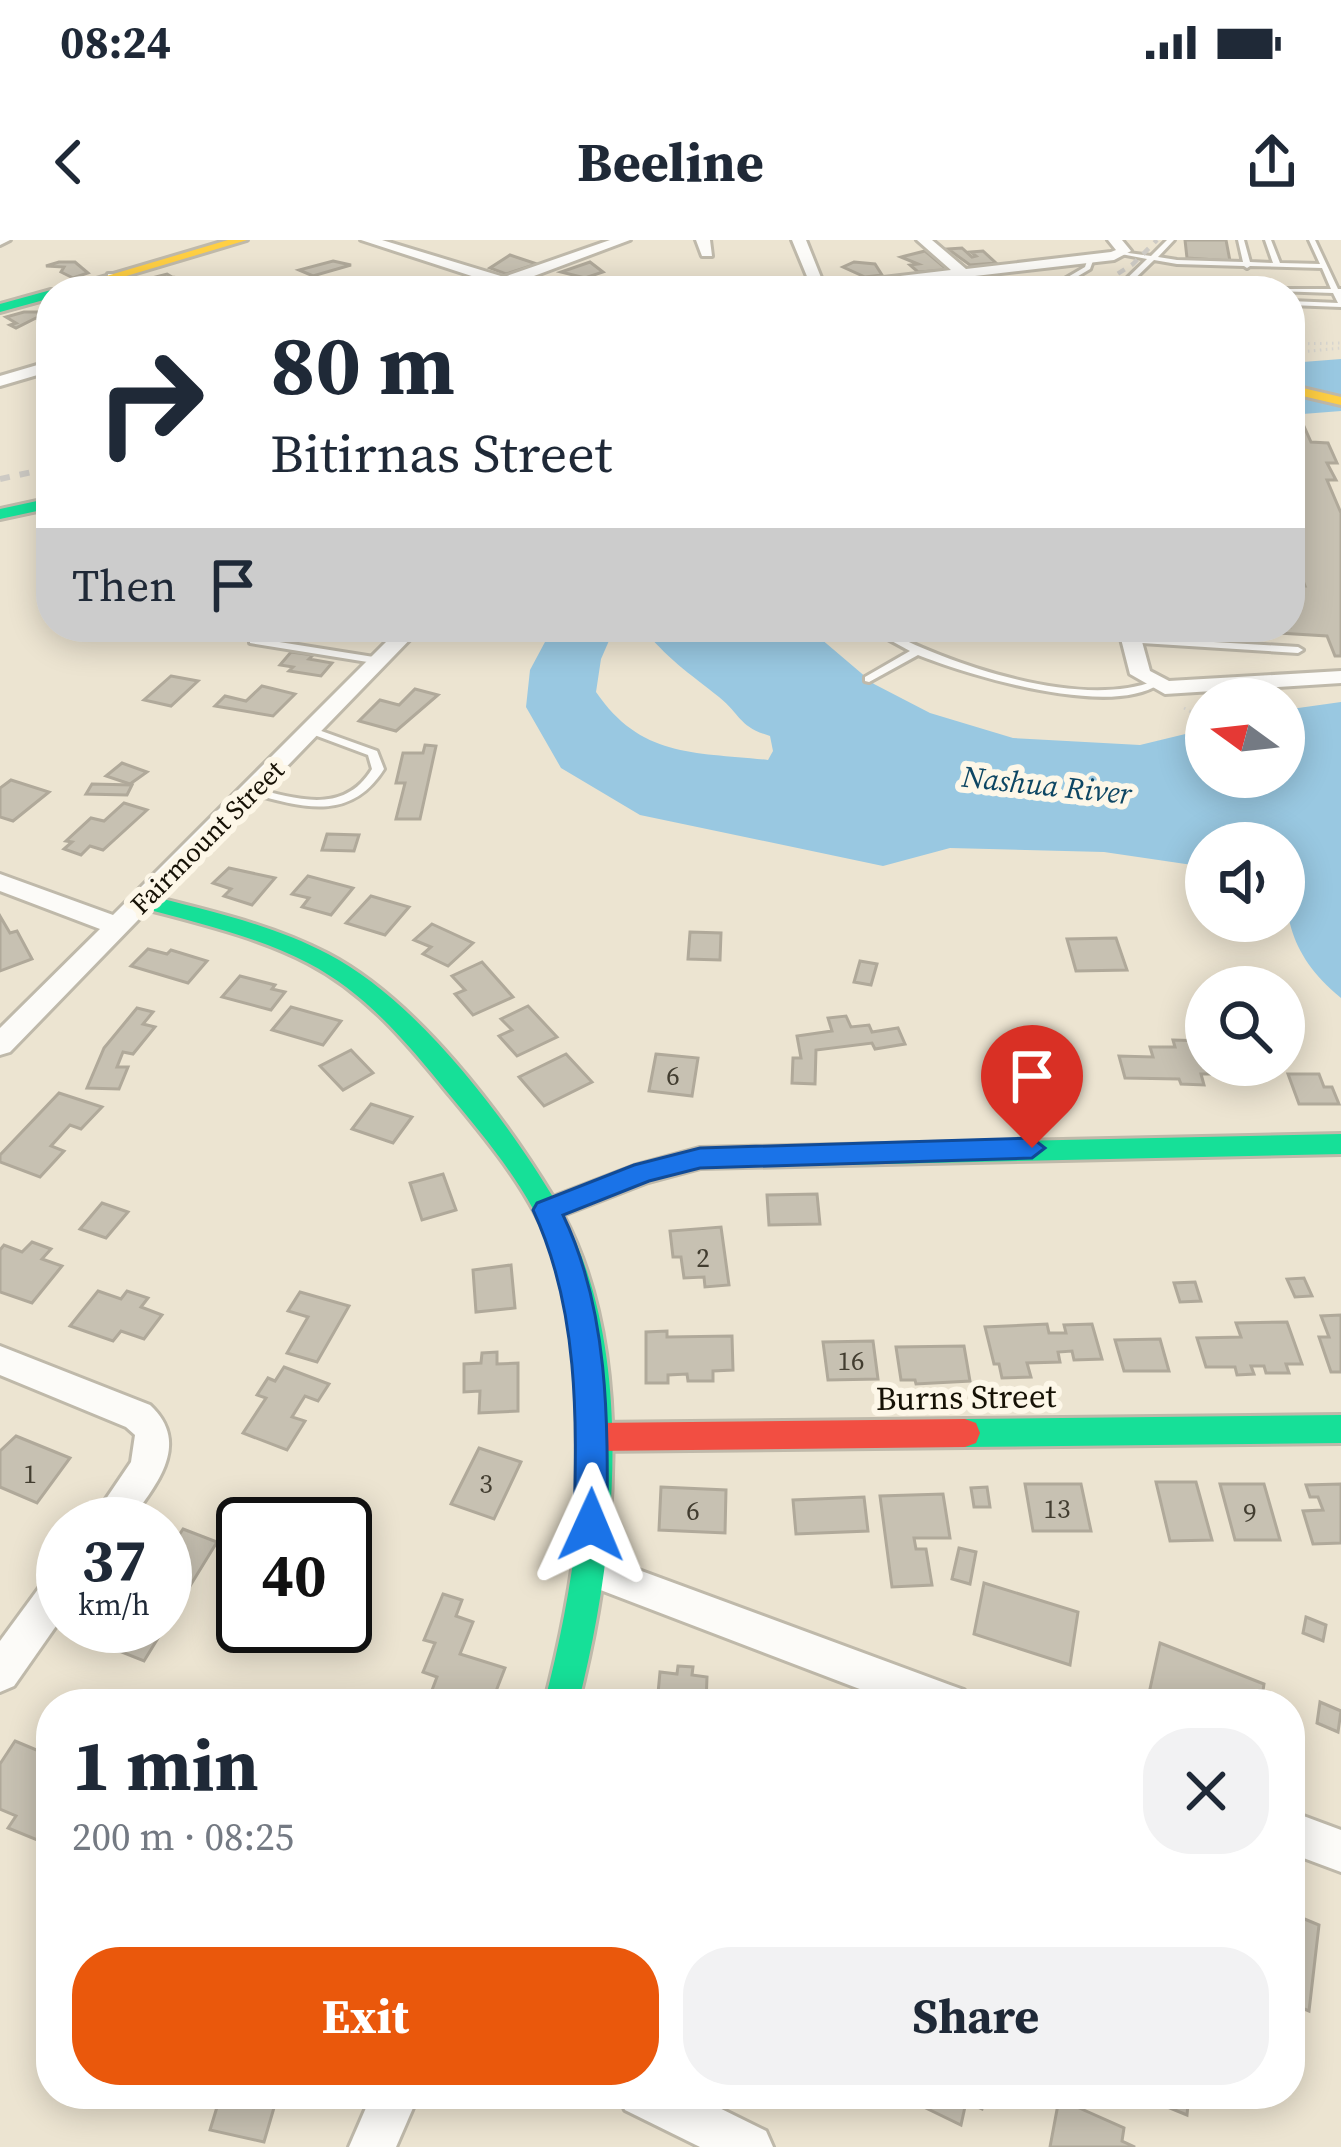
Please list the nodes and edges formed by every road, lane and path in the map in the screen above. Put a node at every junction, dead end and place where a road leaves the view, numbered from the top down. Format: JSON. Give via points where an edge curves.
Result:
{"nodes":[{"id":1,"x":241,"y":240,"type":"edge"},
{"id":2,"x":368,"y":240,"type":"edge"},
{"id":3,"x":618,"y":240,"type":"edge"},
{"id":4,"x":799,"y":240,"type":"edge"},
{"id":5,"x":924,"y":240,"type":"edge"},
{"id":6,"x":1036,"y":240,"type":"edge"},
{"id":7,"x":1171,"y":240,"type":"edge"},
{"id":8,"x":1241,"y":240,"type":"edge"},
{"id":9,"x":1268,"y":240,"type":"edge"},
{"id":10,"x":1312,"y":240,"type":"edge"},
{"id":11,"x":1119,"y":246,"type":"edge"},
{"id":12,"x":1091,"y":258,"type":"junction"},
{"id":13,"x":1154,"y":259,"type":"junction"},
{"id":14,"x":1053,"y":262,"type":"junction"},
{"id":15,"x":1277,"y":265,"type":"junction"},
{"id":16,"x":1247,"y":266,"type":"junction"},
{"id":17,"x":1324,"y":266,"type":"junction"},
{"id":18,"x":963,"y":273,"type":"junction"},
{"id":19,"x":1140,"y":273,"type":"junction"},
{"id":20,"x":116,"y":276,"type":"edge"},
{"id":21,"x":485,"y":276,"type":"edge"},
{"id":22,"x":520,"y":276,"type":"edge"},
{"id":23,"x":814,"y":276,"type":"edge"},
{"id":24,"x":944,"y":276,"type":"edge"},
{"id":25,"x":966,"y":276,"type":"edge"},
{"id":26,"x":1074,"y":276,"type":"edge"},
{"id":27,"x":1136,"y":276,"type":"edge"},
{"id":28,"x":1140,"y":276,"type":"edge"},
{"id":29,"x":1305,"y":291,"type":"edge"},
{"id":30,"x":1338,"y":291,"type":"edge"},
{"id":31,"x":36,"y":298,"type":"edge"},
{"id":32,"x":1305,"y":303,"type":"edge"},
{"id":33,"x":1341,"y":304,"type":"edge"},
{"id":34,"x":0,"y":308,"type":"edge"},
{"id":35,"x":1305,"y":344,"type":"edge"},
{"id":36,"x":1341,"y":345,"type":"edge"},
{"id":37,"x":1305,"y":350,"type":"edge"},
{"id":38,"x":36,"y":370,"type":"edge"},
{"id":39,"x":0,"y":381,"type":"edge"},
{"id":40,"x":1305,"y":393,"type":"edge"},
{"id":41,"x":1341,"y":401,"type":"edge"},
{"id":42,"x":36,"y":506,"type":"edge"},
{"id":43,"x":0,"y":514,"type":"edge"},
{"id":44,"x":260,"y":642,"type":"edge"},
{"id":45,"x":398,"y":642,"type":"edge"},
{"id":46,"x":900,"y":642,"type":"edge"},
{"id":47,"x":1131,"y":642,"type":"edge"},
{"id":48,"x":1218,"y":642,"type":"edge"},
{"id":49,"x":1298,"y":650,"type":"dead end"},
{"id":50,"x":917,"y":651,"type":"junction"},
{"id":51,"x":380,"y":661,"type":"junction"},
{"id":52,"x":1341,"y":677,"type":"edge"},
{"id":53,"x":868,"y":679,"type":"dead end"},
{"id":54,"x":1162,"y":691,"type":"junction"},
{"id":55,"x":1185,"y":706,"type":"edge"},
{"id":56,"x":313,"y":731,"type":"junction"},
{"id":57,"x":253,"y":791,"type":"junction"},
{"id":58,"x":0,"y":882,"type":"edge"},
{"id":59,"x":142,"y":901,"type":"junction"},
{"id":60,"x":117,"y":926,"type":"junction"},
{"id":61,"x":0,"y":1045,"type":"edge"},
{"id":62,"x":1341,"y":1144,"type":"edge"},
{"id":63,"x":547,"y":1210,"type":"junction"},
{"id":64,"x":0,"y":1360,"type":"edge"},
{"id":65,"x":1341,"y":1429,"type":"edge"},
{"id":66,"x":592,"y":1437,"type":"junction"},
{"id":67,"x":126,"y":1497,"type":"edge"},
{"id":68,"x":590,"y":1569,"type":"junction"},
{"id":69,"x":36,"y":1623,"type":"edge"},
{"id":70,"x":0,"y":1673,"type":"edge"},
{"id":71,"x":566,"y":1689,"type":"edge"},
{"id":72,"x":910,"y":1689,"type":"edge"},
{"id":73,"x":1305,"y":1838,"type":"edge"},
{"id":74,"x":1341,"y":1851,"type":"edge"},
{"id":75,"x":389,"y":2109,"type":"edge"},
{"id":76,"x":672,"y":2109,"type":"edge"},
{"id":77,"x":372,"y":2147,"type":"edge"},
{"id":78,"x":750,"y":2147,"type":"edge"}],
"edges":[{"from":1,"to":20,"type":"street"},
{"from":2,"to":21,"type":"street"},
{"from":3,"to":22,"type":"street"},
{"from":4,"to":23,"type":"street"},
{"from":5,"to":18,"type":"street"},
{"from":6,"to":14,"type":"street"},
{"from":7,"to":13,"type":"lane"},
{"from":8,"to":16,"type":"lane"},
{"from":9,"to":15,"type":"lane"},
{"from":10,"to":17,"type":"lane"},
{"from":11,"to":12,"type":"street"},
{"from":11,"to":13,"type":"lane"},
{"from":12,"to":14,"type":"street"},
{"from":12,"to":26,"type":"lane"},
{"from":13,"to":16,"type":"lane"},
{"from":13,"to":19,"type":"lane"},
{"from":14,"to":18,"type":"street"},
{"from":15,"to":16,"type":"lane"},
{"from":15,"to":17,"type":"lane"},
{"from":17,"to":30,"type":"lane"},
{"from":18,"to":24,"type":"street"},
{"from":18,"to":25,"type":"street"},
{"from":19,"to":27,"type":"lane"},
{"from":19,"to":28,"type":"lane"},
{"from":29,"to":30,"type":"lane"},
{"from":30,"to":33,"type":"lane"},
{"from":31,"to":34,"type":"street"},
{"from":32,"to":33,"type":"lane"},
{"from":35,"to":36,"type":"path"},
{"from":36,"to":37,"type":"path"},
{"from":38,"to":39,"type":"street"},
{"from":40,"to":41,"type":"street"},
{"from":42,"to":43,"type":"street"},
{"from":44,"to":51,"type":"lane"},
{"from":45,"to":51,"type":"street","name":"Fairmount Street"},
{"from":46,"to":50,"type":"lane"},
{"from":47,"to":54,"type":"street","via":[[1136,667]]},
{"from":48,"to":49,"type":"lane"},
{"from":50,"to":53,"type":"lane"},
{"from":50,"to":54,"type":"lane","via":[[1024,686]]},
{"from":51,"to":56,"type":"street","name":"Fairmount Street"},
{"from":52,"to":54,"type":"street"},
{"from":54,"to":55,"type":"path"},
{"from":56,"to":57,"type":"street","name":"Fairmount Street"},
{"from":56,"to":57,"type":"lane","via":[[373,753],[374,778],[353,795],[319,805]]},
{"from":57,"to":59,"type":"street","name":"Fairmount Street"},
{"from":58,"to":60,"type":"street"},
{"from":59,"to":60,"type":"street","name":"Fairmount Street"},
{"from":59,"to":63,"type":"street","via":[[294,950],[376,998],[426,1048]]},
{"from":60,"to":61,"type":"street","name":"Fairmount Street"},
{"from":62,"to":63,"type":"street","via":[[700,1158]]},
{"from":63,"to":66,"type":"street","via":[[569,1257],[582,1317]]},
{"from":64,"to":67,"type":"street","via":[[138,1416],[153,1430],[148,1467]]},
{"from":65,"to":66,"type":"street","name":"Burns Street"},
{"from":66,"to":68,"type":"street"},
{"from":68,"to":71,"type":"street"},
{"from":68,"to":72,"type":"street"},
{"from":69,"to":70,"type":"street"},
{"from":73,"to":74,"type":"street"},
{"from":75,"to":77,"type":"street"},
{"from":76,"to":78,"type":"street"}]}
